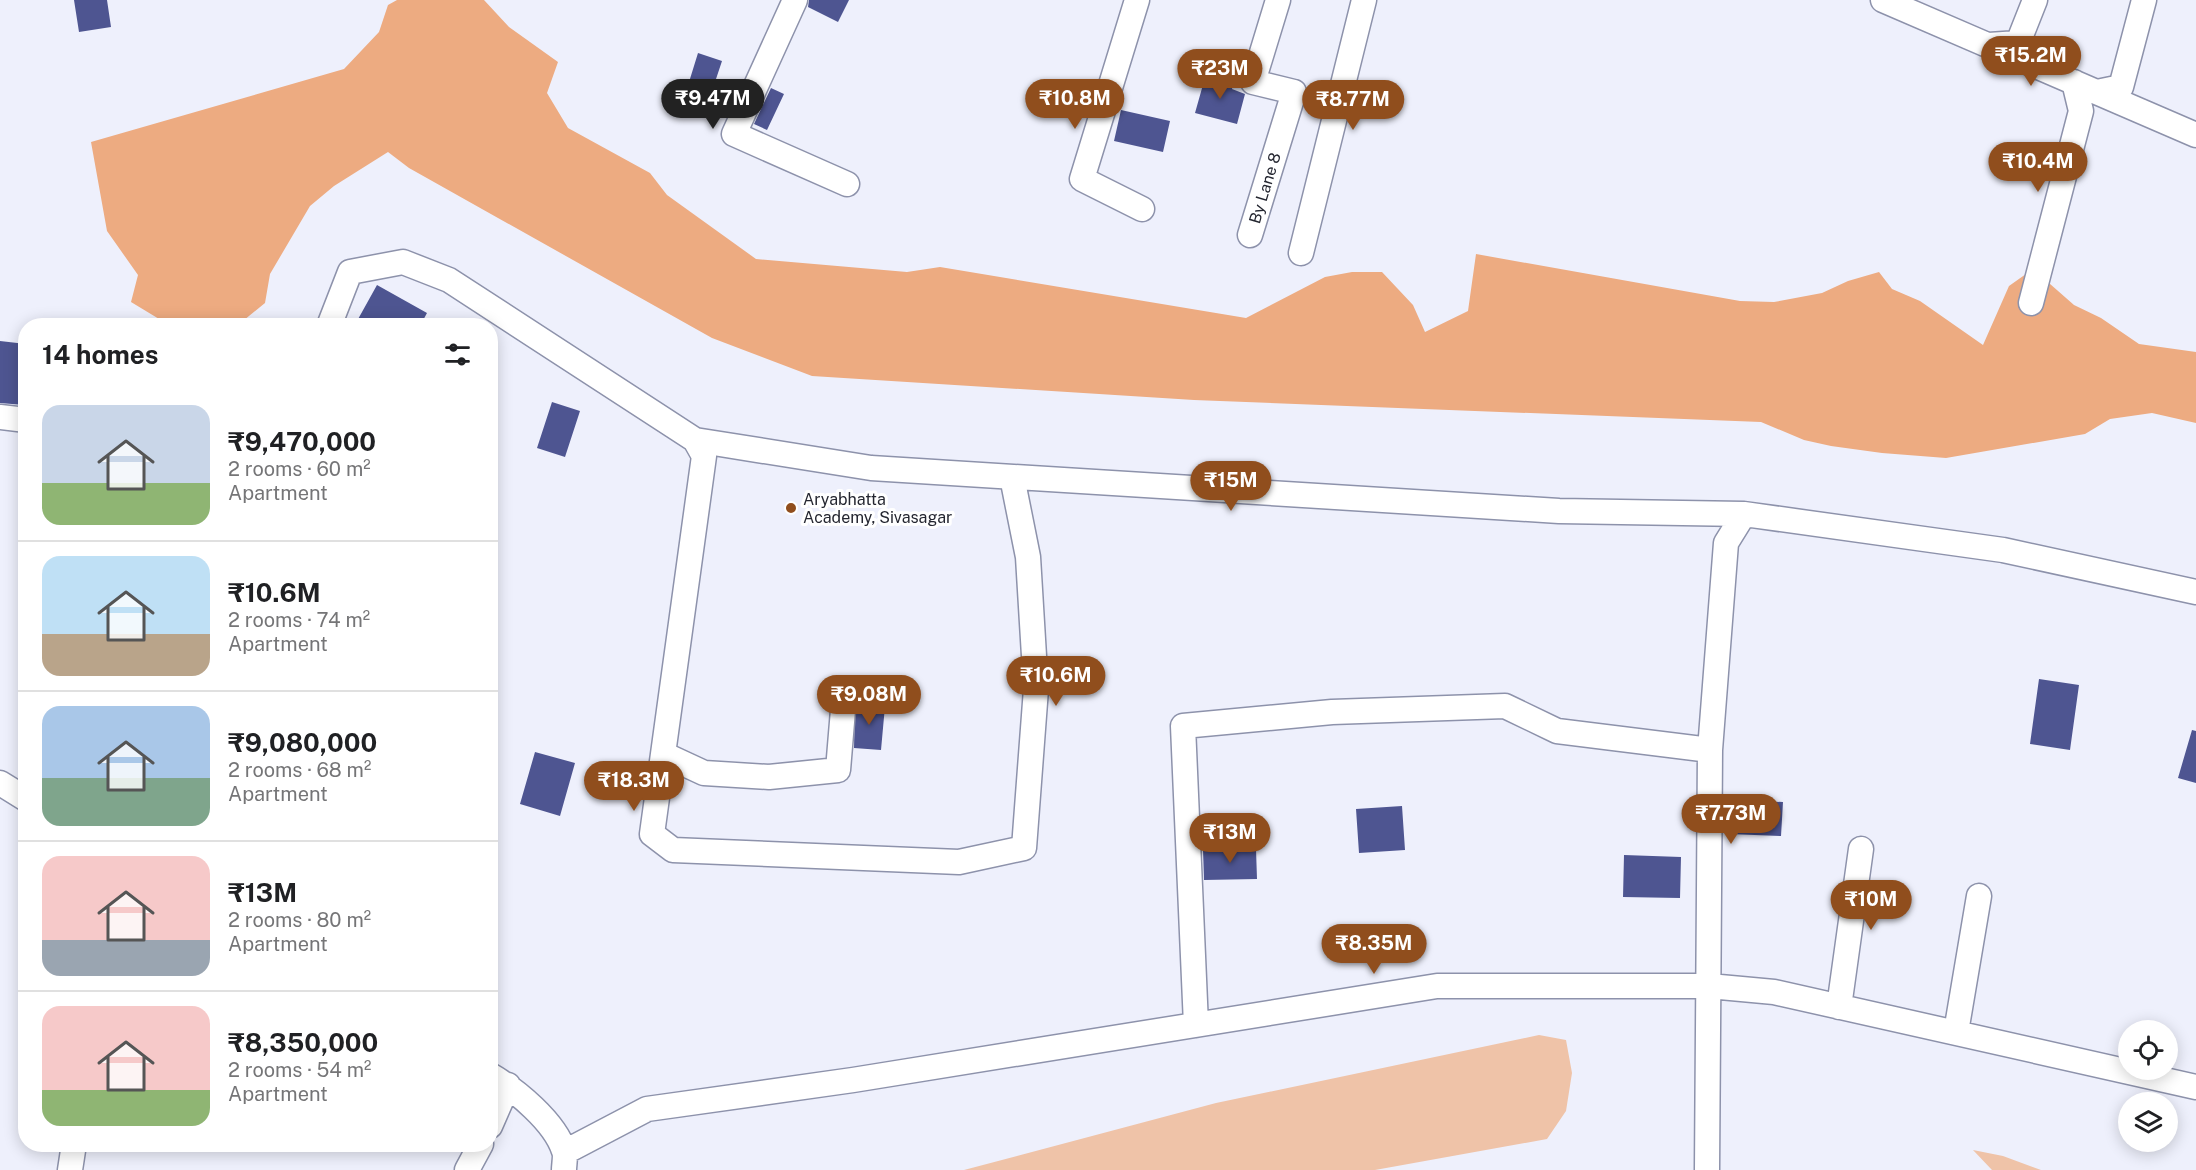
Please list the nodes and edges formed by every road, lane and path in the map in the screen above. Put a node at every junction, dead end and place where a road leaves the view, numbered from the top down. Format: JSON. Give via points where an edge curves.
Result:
{"nodes":[{"id":1,"x":795,"y":0,"type":"edge"},
{"id":2,"x":1137,"y":0,"type":"edge"},
{"id":3,"x":1278,"y":0,"type":"edge"},
{"id":4,"x":1364,"y":0,"type":"edge"},
{"id":5,"x":1882,"y":0,"type":"edge"},
{"id":6,"x":2035,"y":0,"type":"edge"},
{"id":7,"x":2144,"y":0,"type":"edge"},
{"id":8,"x":1986,"y":45,"type":"junction"},
{"id":9,"x":2074,"y":82,"type":"junction"},
{"id":10,"x":2097,"y":92,"type":"junction"},
{"id":11,"x":2196,"y":135,"type":"edge"},
{"id":12,"x":847,"y":184,"type":"dead end"},
{"id":13,"x":1142,"y":209,"type":"dead end"},
{"id":14,"x":1250,"y":235,"type":"dead end"},
{"id":15,"x":1301,"y":253,"type":"dead end"},
{"id":16,"x":2031,"y":303,"type":"dead end"},
{"id":17,"x":332,"y":318,"type":"edge"},
{"id":18,"x":0,"y":417,"type":"edge"},
{"id":19,"x":18,"y":419,"type":"edge"},
{"id":20,"x":695,"y":440,"type":"junction"},
{"id":21,"x":1012,"y":477,"type":"junction"},
{"id":22,"x":1744,"y":514,"type":"junction"},
{"id":23,"x":2196,"y":592,"type":"edge"},
{"id":24,"x":843,"y":710,"type":"dead end"},
{"id":25,"x":1710,"y":750,"type":"junction"},
{"id":26,"x":663,"y":754,"type":"junction"},
{"id":27,"x":0,"y":784,"type":"edge"},
{"id":28,"x":18,"y":794,"type":"edge"},
{"id":29,"x":1861,"y":849,"type":"dead end"},
{"id":30,"x":1979,"y":896,"type":"dead end"},
{"id":31,"x":1709,"y":986,"type":"junction"},
{"id":32,"x":1839,"y":1007,"type":"junction"},
{"id":33,"x":1196,"y":1025,"type":"junction"},
{"id":34,"x":1956,"y":1032,"type":"junction"},
{"id":35,"x":499,"y":1080,"type":"edge"},
{"id":36,"x":2196,"y":1087,"type":"edge"},
{"id":37,"x":73,"y":1152,"type":"edge"},
{"id":38,"x":476,"y":1152,"type":"edge"},
{"id":39,"x":565,"y":1161,"type":"edge"},
{"id":40,"x":70,"y":1170,"type":"edge"},
{"id":41,"x":466,"y":1170,"type":"edge"},
{"id":42,"x":1707,"y":1170,"type":"edge"}],
"edges":[{"from":1,"to":12,"type":"street","via":[[734,134]]},
{"from":2,"to":13,"type":"street","via":[[1082,179]]},
{"from":3,"to":14,"type":"street","name":"By Lane 8","via":[[1253,82],[1294,92]]},
{"from":4,"to":15,"type":"street"},
{"from":5,"to":8,"type":"street"},
{"from":6,"to":8,"type":"street","via":[[2018,43]]},
{"from":7,"to":10,"type":"street","via":[[2121,87]]},
{"from":8,"to":9,"type":"street"},
{"from":9,"to":10,"type":"street"},
{"from":9,"to":16,"type":"street","via":[[2081,111]]},
{"from":10,"to":11,"type":"street"},
{"from":17,"to":20,"type":"street","via":[[350,272],[403,262],[449,280]]},
{"from":18,"to":19,"type":"street"},
{"from":20,"to":21,"type":"street","via":[[871,468]]},
{"from":20,"to":26,"type":"street","via":[[704,456]]},
{"from":21,"to":22,"type":"street","via":[[1559,511]]},
{"from":21,"to":26,"type":"street","via":[[1028,557],[1036,689],[1024,848],[959,862],[673,850],[652,834]]},
{"from":22,"to":23,"type":"street","via":[[2002,550]]},
{"from":22,"to":25,"type":"street","via":[[1726,543]]},
{"from":24,"to":26,"type":"street","via":[[838,770],[769,777],[704,773]]},
{"from":25,"to":31,"type":"street"},
{"from":25,"to":33,"type":"street","via":[[1557,731],[1505,706],[1332,712],[1183,726]]},
{"from":27,"to":28,"type":"street"},
{"from":29,"to":32,"type":"street"},
{"from":30,"to":34,"type":"street"},
{"from":31,"to":32,"type":"street","via":[[1774,992]]},
{"from":31,"to":33,"type":"street","via":[[1437,986]]},
{"from":31,"to":42,"type":"street"},
{"from":32,"to":34,"type":"street"},
{"from":33,"to":39,"type":"street","via":[[647,1109]]},
{"from":34,"to":36,"type":"street"},
{"from":35,"to":39,"type":"street","via":[[542,1116]]},
{"from":37,"to":40,"type":"street"},
{"from":38,"to":41,"type":"street"}]}
